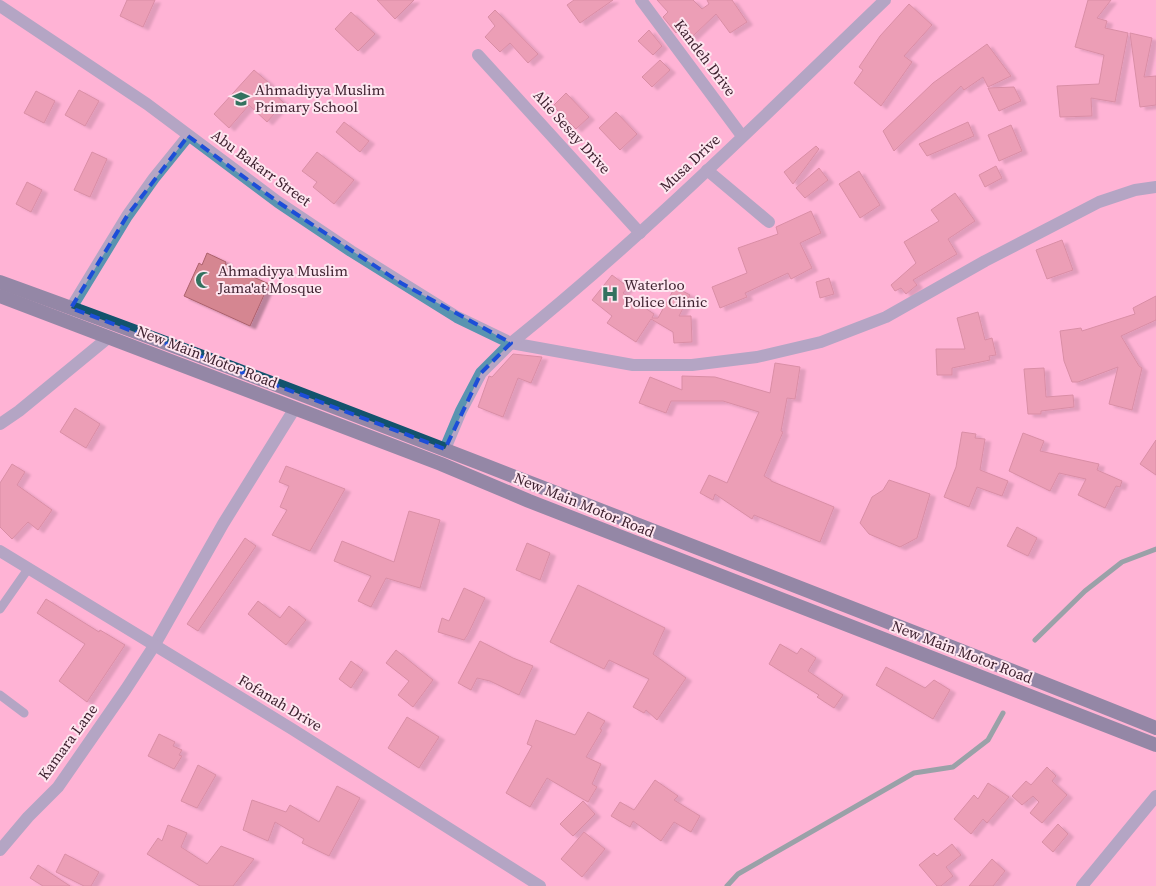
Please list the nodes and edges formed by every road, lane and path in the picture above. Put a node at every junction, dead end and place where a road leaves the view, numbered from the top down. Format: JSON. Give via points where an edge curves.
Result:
{"nodes":[{"id":1,"x":641,"y":0,"type":"edge"},
{"id":2,"x":885,"y":0,"type":"edge"},
{"id":3,"x":0,"y":6,"type":"edge"},
{"id":4,"x":478,"y":55,"type":"dead end"},
{"id":5,"x":188,"y":136,"type":"junction"},
{"id":6,"x":742,"y":136,"type":"junction"},
{"id":7,"x":707,"y":170,"type":"junction"},
{"id":8,"x":1156,"y":187,"type":"edge"},
{"id":9,"x":769,"y":222,"type":"dead end"},
{"id":10,"x":640,"y":233,"type":"junction"},
{"id":11,"x":0,"y":282,"type":"edge"},
{"id":12,"x":0,"y":296,"type":"edge"},
{"id":13,"x":71,"y":308,"type":"junction"},
{"id":14,"x":109,"y":338,"type":"junction"},
{"id":15,"x":511,"y":343,"type":"junction"},
{"id":16,"x":295,"y":408,"type":"junction"},
{"id":17,"x":0,"y":424,"type":"edge"},
{"id":18,"x":445,"y":449,"type":"junction"},
{"id":19,"x":0,"y":551,"type":"edge"},
{"id":20,"x":28,"y":569,"type":"junction"},
{"id":21,"x":0,"y":609,"type":"edge"},
{"id":22,"x":154,"y":646,"type":"junction"},
{"id":23,"x":0,"y":695,"type":"edge"},
{"id":24,"x":24,"y":713,"type":"dead end"},
{"id":25,"x":1156,"y":728,"type":"edge"},
{"id":26,"x":1156,"y":746,"type":"edge"},
{"id":27,"x":1156,"y":796,"type":"edge"},
{"id":28,"x":0,"y":850,"type":"edge"},
{"id":29,"x":540,"y":886,"type":"edge"},
{"id":30,"x":1082,"y":886,"type":"edge"}],
"edges":[{"from":1,"to":6,"type":"street","name":"Kandeh Drive"},
{"from":2,"to":6,"type":"street","name":"Musa Drive"},
{"from":3,"to":5,"type":"street","name":"Abu Bakarr Street","via":[[147,104]]},
{"from":4,"to":10,"type":"street","name":"Alie Sesay Drive"},
{"from":5,"to":13,"type":"street","via":[[127,216]]},
{"from":5,"to":15,"type":"street","name":"Abu Bakarr Street","via":[[278,202],[401,284],[457,317]]},
{"from":6,"to":7,"type":"street","name":"Musa Drive"},
{"from":7,"to":9,"type":"street"},
{"from":7,"to":10,"type":"street","name":"Musa Drive"},
{"from":8,"to":15,"type":"street","name":"Abu Bakarr Street","via":[[1099,202],[886,317],[821,342],[758,357],[692,365],[633,365]]},
{"from":10,"to":15,"type":"street","name":"Musa Drive"},
{"from":11,"to":13,"type":"highway","name":"New Main Motor Road"},
{"from":12,"to":14,"type":"highway","name":"New Main Motor Road"},
{"from":13,"to":18,"type":"highway","name":"New Main Motor Road"},
{"from":14,"to":16,"type":"highway","name":"New Main Motor Road"},
{"from":14,"to":17,"type":"street"},
{"from":15,"to":18,"type":"street","name":"Musa Drive","via":[[481,373]]},
{"from":16,"to":22,"type":"street","name":"Kamara Lane","via":[[223,524]]},
{"from":16,"to":26,"type":"highway","name":"New Main Motor Road"},
{"from":18,"to":25,"type":"highway","name":"New Main Motor Road"},
{"from":19,"to":20,"type":"street","name":"Fofanah Drive"},
{"from":20,"to":21,"type":"lane"},
{"from":20,"to":22,"type":"street","name":"Fofanah Drive"},
{"from":22,"to":28,"type":"street","name":"Kamara Lane","via":[[58,786]]},
{"from":22,"to":29,"type":"street","name":"Fofanah Drive"},
{"from":23,"to":24,"type":"lane"},
{"from":27,"to":30,"type":"street"}]}
